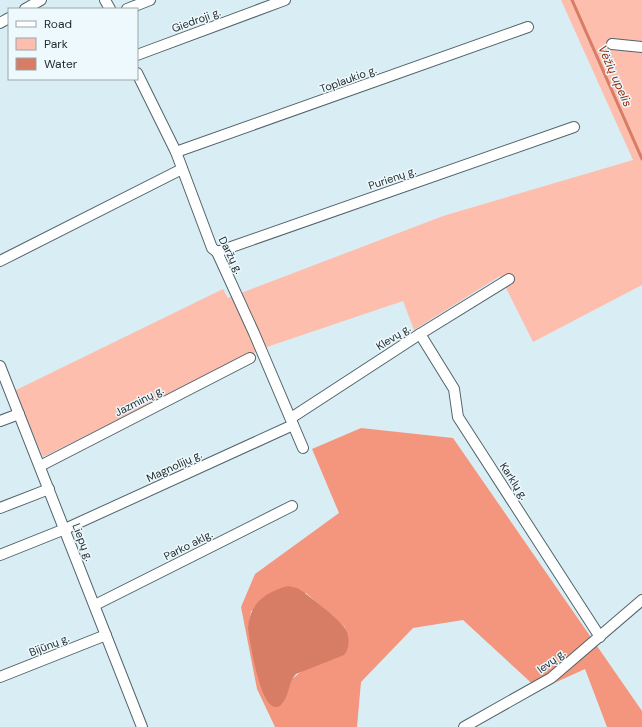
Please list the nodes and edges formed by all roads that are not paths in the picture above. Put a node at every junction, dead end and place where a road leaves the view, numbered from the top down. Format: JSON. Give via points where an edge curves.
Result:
{"nodes":[{"id":1,"x":41,"y":0,"type":"edge"},
{"id":2,"x":150,"y":0,"type":"edge"},
{"id":3,"x":285,"y":0,"type":"edge"},
{"id":4,"x":27,"y":8,"type":"edge"},
{"id":5,"x":130,"y":8,"type":"edge"},
{"id":6,"x":528,"y":27,"type":"dead end"},
{"id":7,"x":612,"y":44,"type":"dead end"},
{"id":8,"x":642,"y":47,"type":"edge"},
{"id":9,"x":138,"y":55,"type":"edge"},
{"id":10,"x":138,"y":75,"type":"edge"},
{"id":11,"x":574,"y":127,"type":"dead end"},
{"id":12,"x":176,"y":152,"type":"junction"},
{"id":13,"x":182,"y":169,"type":"junction"},
{"id":14,"x":217,"y":252,"type":"junction"},
{"id":15,"x":0,"y":261,"type":"edge"},
{"id":16,"x":509,"y":279,"type":"dead end"},
{"id":17,"x":420,"y":334,"type":"junction"},
{"id":18,"x":250,"y":358,"type":"dead end"},
{"id":19,"x":0,"y":366,"type":"edge"},
{"id":20,"x":19,"y":414,"type":"junction"},
{"id":21,"x":0,"y":421,"type":"edge"},
{"id":22,"x":292,"y":421,"type":"junction"},
{"id":23,"x":303,"y":448,"type":"dead end"},
{"id":24,"x":40,"y":466,"type":"junction"},
{"id":25,"x":49,"y":489,"type":"junction"},
{"id":26,"x":292,"y":506,"type":"dead end"},
{"id":27,"x":0,"y":508,"type":"edge"},
{"id":28,"x":65,"y":529,"type":"junction"},
{"id":29,"x":0,"y":555,"type":"edge"},
{"id":30,"x":642,"y":600,"type":"edge"},
{"id":31,"x":95,"y":605,"type":"junction"},
{"id":32,"x":106,"y":635,"type":"junction"},
{"id":33,"x":600,"y":637,"type":"junction"},
{"id":34,"x":0,"y":677,"type":"edge"},
{"id":35,"x":142,"y":727,"type":"edge"},
{"id":36,"x":464,"y":727,"type":"edge"}],
"edges":[{"from":1,"to":4,"type":"street"},
{"from":2,"to":5,"type":"street"},
{"from":3,"to":9,"type":"street","name":"Giedroji g."},
{"from":6,"to":12,"type":"street","name":"Toplaukio g."},
{"from":7,"to":8,"type":"street"},
{"from":10,"to":12,"type":"street","name":"Daržų g."},
{"from":11,"to":14,"type":"street","name":"Purienų g."},
{"from":12,"to":13,"type":"street","name":"Daržų g."},
{"from":13,"to":14,"type":"street","name":"Daržų g.","via":[[212,248]]},
{"from":13,"to":15,"type":"street"},
{"from":14,"to":22,"type":"street","name":"Daržų g."},
{"from":16,"to":17,"type":"street","name":"Klevų g."},
{"from":17,"to":22,"type":"street","name":"Klevų g."},
{"from":17,"to":33,"type":"street","name":"Karklų g.","via":[[454,389],[458,417]]},
{"from":18,"to":24,"type":"street","name":"Jazminų g."},
{"from":19,"to":20,"type":"street","name":"Liepų g."},
{"from":20,"to":21,"type":"street"},
{"from":20,"to":24,"type":"street","name":"Liepų g."},
{"from":22,"to":23,"type":"street","name":"Daržų g."},
{"from":22,"to":28,"type":"street","name":"Magnolijų g."},
{"from":24,"to":25,"type":"street","name":"Liepų g."},
{"from":25,"to":27,"type":"street"},
{"from":25,"to":28,"type":"street","name":"Liepų g."},
{"from":26,"to":31,"type":"street","name":"Parko aklg."},
{"from":28,"to":29,"type":"street","name":"Magnolijų g."},
{"from":28,"to":31,"type":"street","name":"Liepų g."},
{"from":30,"to":33,"type":"street","name":"Ievų g."},
{"from":31,"to":32,"type":"street","name":"Liepų g."},
{"from":32,"to":34,"type":"street","name":"Bijūnų g."},
{"from":32,"to":35,"type":"street","name":"Liepų g."},
{"from":33,"to":36,"type":"street","name":"Ievų g.","via":[[551,678]]}]}
